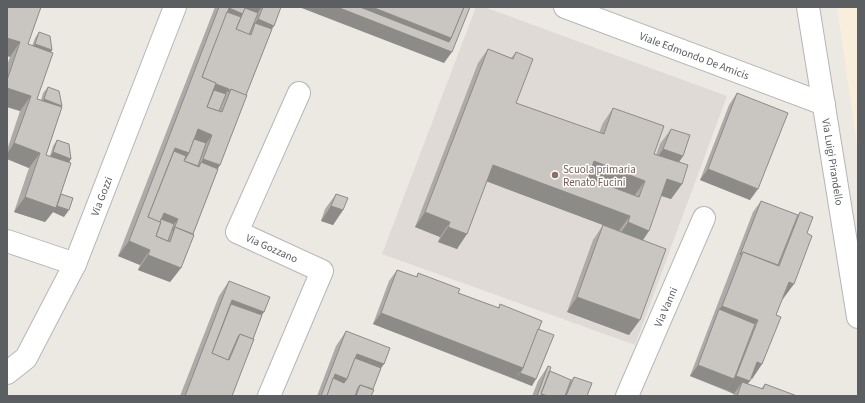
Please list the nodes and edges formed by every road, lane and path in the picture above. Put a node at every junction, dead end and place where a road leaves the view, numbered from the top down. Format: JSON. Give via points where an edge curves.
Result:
{"nodes":[{"id":1,"x":174,"y":7,"type":"edge"},
{"id":2,"x":565,"y":7,"type":"edge"},
{"id":3,"x":808,"y":7,"type":"edge"},
{"id":4,"x":299,"y":93,"type":"dead end"},
{"id":5,"x":824,"y":104,"type":"junction"},
{"id":6,"x":704,"y":218,"type":"dead end"},
{"id":7,"x":7,"y":241,"type":"edge"},
{"id":8,"x":75,"y":264,"type":"junction"},
{"id":9,"x":858,"y":318,"type":"edge"},
{"id":10,"x":7,"y":373,"type":"edge"},
{"id":11,"x":270,"y":396,"type":"edge"},
{"id":12,"x":627,"y":396,"type":"edge"}],
"edges":[{"from":1,"to":8,"type":"street","name":"Via Gozzi"},
{"from":2,"to":5,"type":"street","name":"Viale Edmondo De Amicis"},
{"from":3,"to":5,"type":"street","name":"Via Luigi Pirandello"},
{"from":4,"to":11,"type":"street","name":"Via Gozzano","via":[[237,232],[322,270]]},
{"from":5,"to":9,"type":"street","name":"Via Luigi Pirandello"},
{"from":6,"to":12,"type":"street","name":"Via Vanni"},
{"from":7,"to":8,"type":"street"},
{"from":8,"to":10,"type":"street","name":"Via Gozzi","via":[[26,358]]}]}
